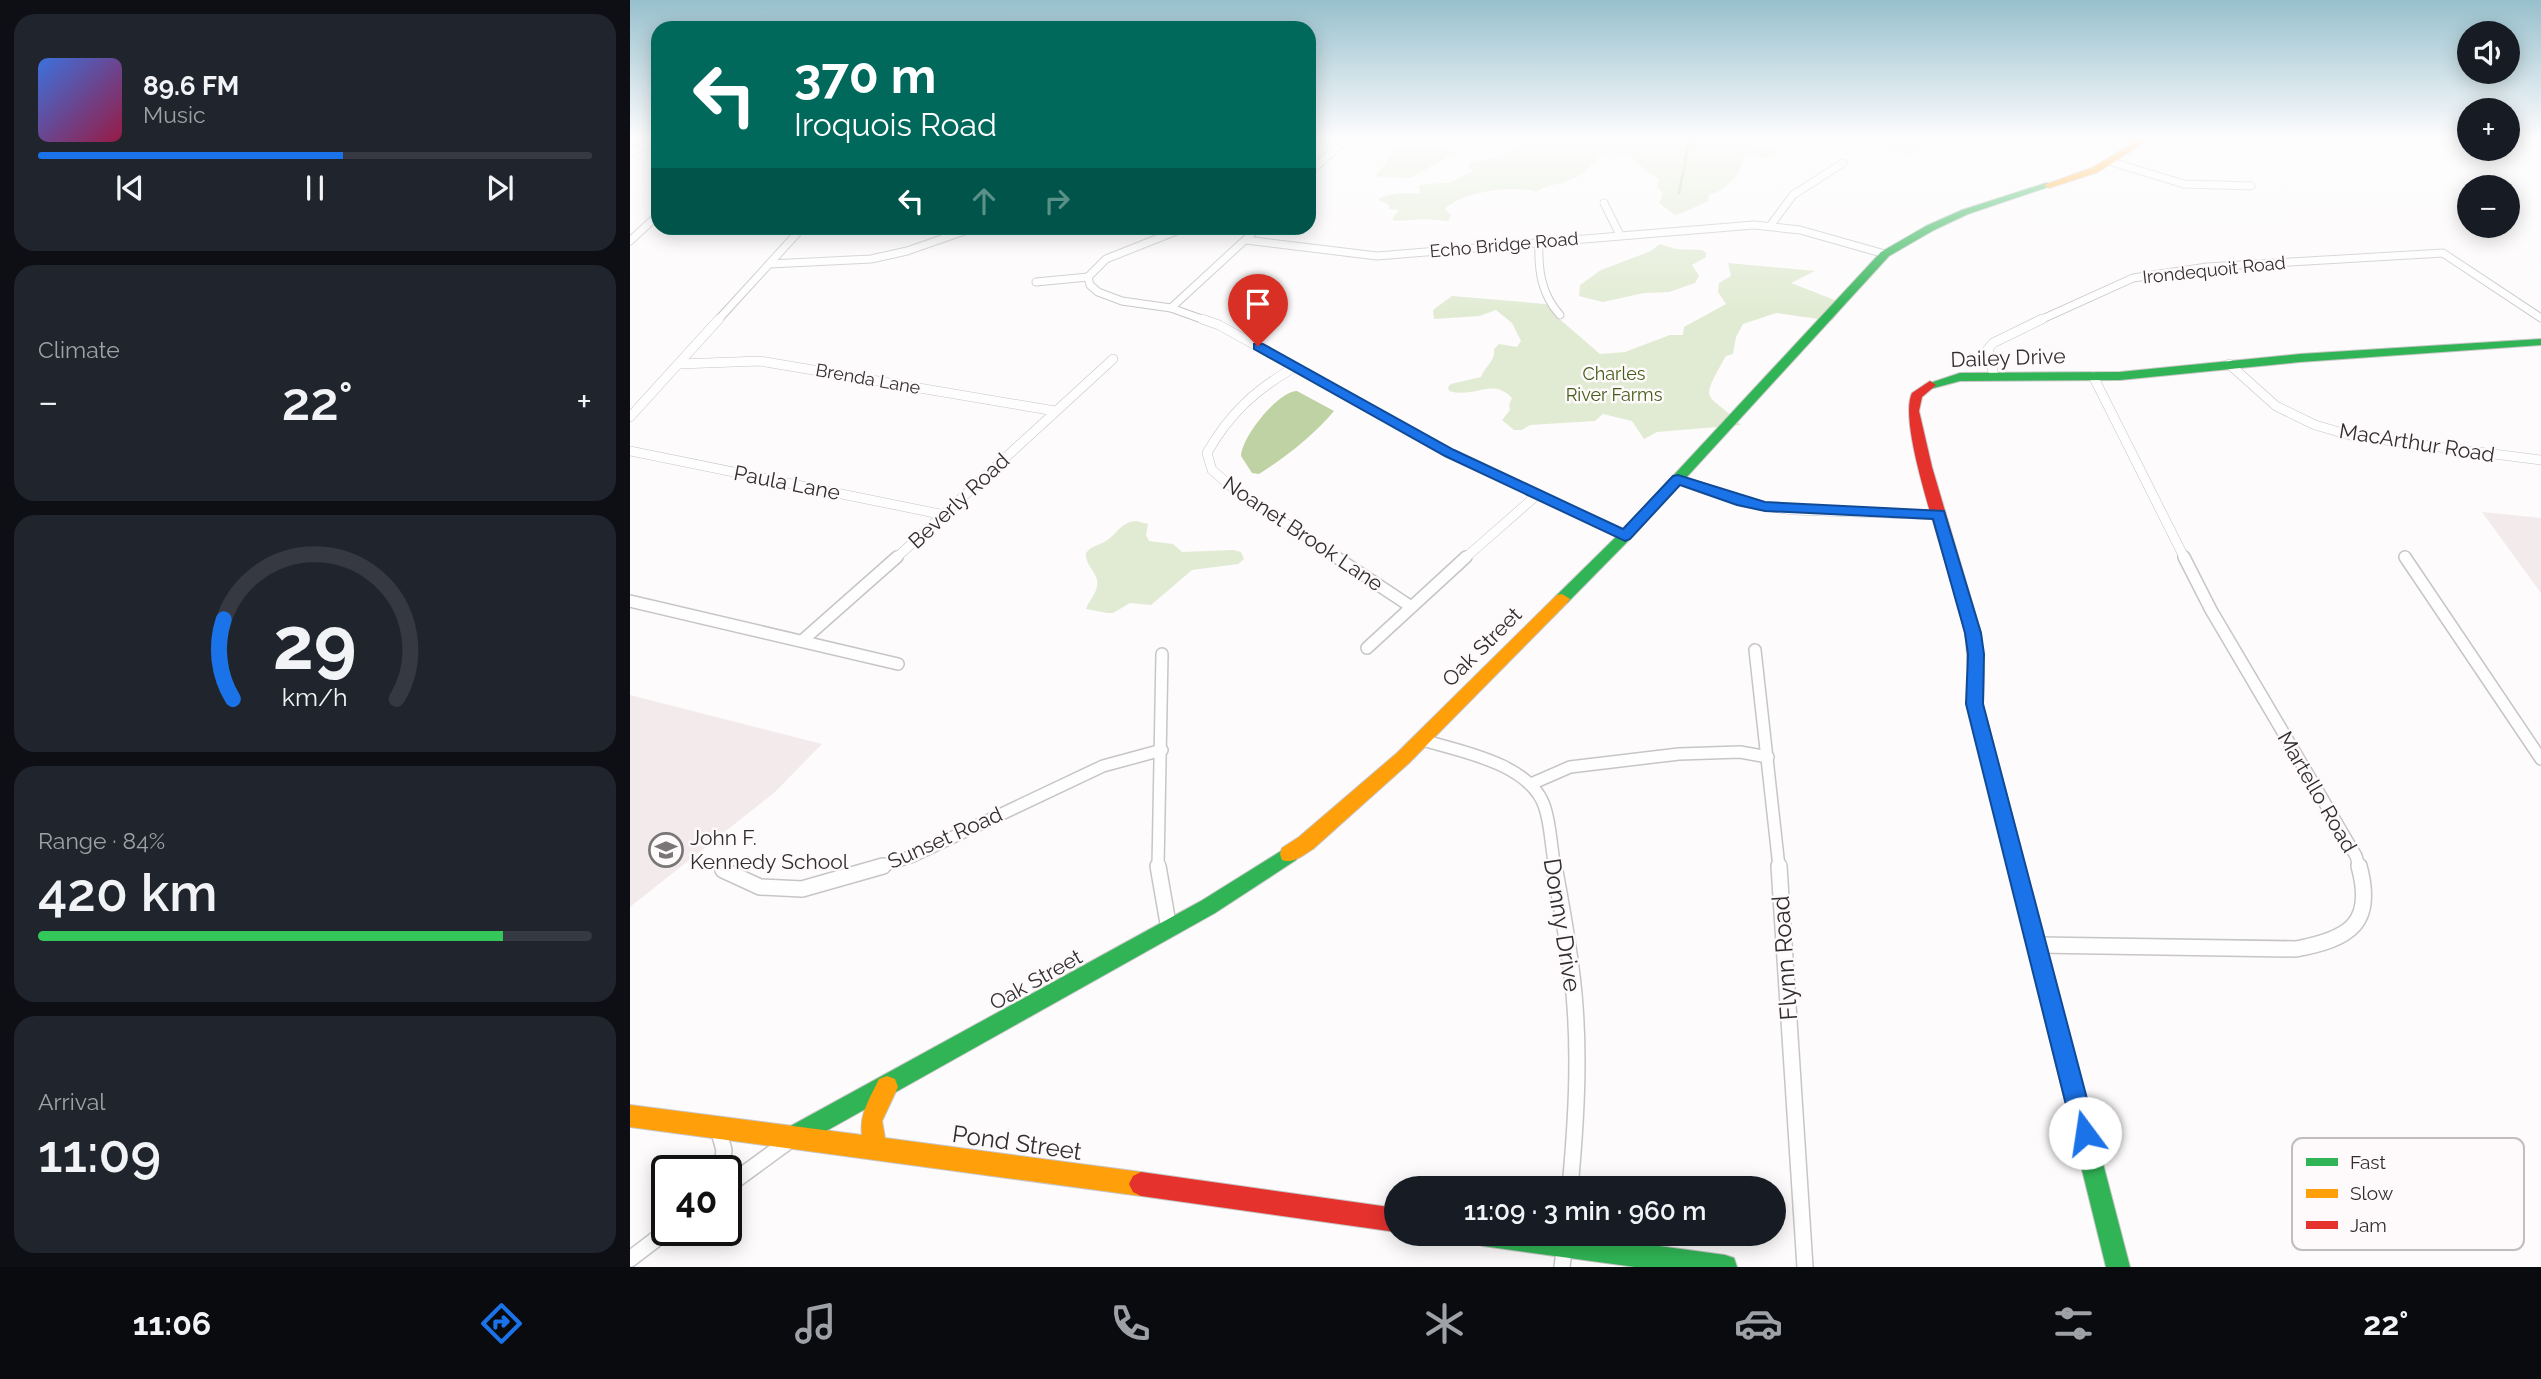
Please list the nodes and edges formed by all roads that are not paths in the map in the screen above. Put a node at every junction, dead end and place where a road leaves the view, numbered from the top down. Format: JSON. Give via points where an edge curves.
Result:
{"nodes":[{"id":1,"x":1792,"y":196,"type":"edge"},
{"id":2,"x":2018,"y":196,"type":"edge"},
{"id":3,"x":1604,"y":203,"type":"dead end"},
{"id":4,"x":651,"y":222,"type":"edge"},
{"id":5,"x":1770,"y":226,"type":"junction"},
{"id":6,"x":796,"y":235,"type":"edge"},
{"id":7,"x":951,"y":235,"type":"edge"},
{"id":8,"x":1166,"y":235,"type":"edge"},
{"id":9,"x":1251,"y":235,"type":"edge"},
{"id":10,"x":1620,"y":235,"type":"junction"},
{"id":11,"x":1246,"y":240,"type":"junction"},
{"id":12,"x":630,"y":241,"type":"edge"},
{"id":13,"x":1539,"y":242,"type":"junction"},
{"id":14,"x":1885,"y":254,"type":"junction"},
{"id":15,"x":770,"y":264,"type":"junction"},
{"id":16,"x":1088,"y":277,"type":"junction"},
{"id":17,"x":1036,"y":282,"type":"dead end"},
{"id":18,"x":1171,"y":308,"type":"junction"},
{"id":19,"x":1560,"y":315,"type":"dead end"},
{"id":20,"x":2541,"y":318,"type":"edge"},
{"id":21,"x":2541,"y":342,"type":"edge"},
{"id":22,"x":1113,"y":359,"type":"dead end"},
{"id":23,"x":680,"y":364,"type":"junction"},
{"id":24,"x":2229,"y":364,"type":"junction"},
{"id":25,"x":1295,"y":367,"type":"junction"},
{"id":26,"x":1994,"y":376,"type":"junction"},
{"id":27,"x":2094,"y":376,"type":"junction"},
{"id":28,"x":1055,"y":411,"type":"junction"},
{"id":29,"x":630,"y":417,"type":"edge"},
{"id":30,"x":630,"y":451,"type":"edge"},
{"id":31,"x":2541,"y":460,"type":"edge"},
{"id":32,"x":1678,"y":479,"type":"junction"},
{"id":33,"x":1538,"y":494,"type":"junction"},
{"id":34,"x":945,"y":515,"type":"junction"},
{"id":35,"x":1939,"y":515,"type":"junction"},
{"id":36,"x":1625,"y":536,"type":"junction"},
{"id":37,"x":2405,"y":558,"type":"dead end"},
{"id":38,"x":630,"y":601,"type":"edge"},
{"id":39,"x":1410,"y":606,"type":"junction"},
{"id":40,"x":803,"y":640,"type":"junction"},
{"id":41,"x":1367,"y":648,"type":"dead end"},
{"id":42,"x":1755,"y":650,"type":"dead end"},
{"id":43,"x":1162,"y":654,"type":"dead end"},
{"id":44,"x":898,"y":664,"type":"dead end"},
{"id":45,"x":1422,"y":740,"type":"junction"},
{"id":46,"x":1162,"y":750,"type":"junction"},
{"id":47,"x":1768,"y":757,"type":"junction"},
{"id":48,"x":2541,"y":759,"type":"edge"},
{"id":49,"x":1531,"y":784,"type":"junction"},
{"id":50,"x":723,"y":870,"type":"dead end"},
{"id":51,"x":1169,"y":929,"type":"junction"},
{"id":52,"x":2038,"y":945,"type":"junction"},
{"id":53,"x":888,"y":1084,"type":"junction"},
{"id":54,"x":630,"y":1116,"type":"edge"},
{"id":55,"x":717,"y":1127,"type":"junction"},
{"id":56,"x":795,"y":1136,"type":"junction"},
{"id":57,"x":875,"y":1147,"type":"junction"},
{"id":58,"x":725,"y":1155,"type":"edge"},
{"id":59,"x":742,"y":1175,"type":"edge"},
{"id":60,"x":1571,"y":1176,"type":"edge"},
{"id":61,"x":1384,"y":1218,"type":"edge"},
{"id":62,"x":651,"y":1243,"type":"edge"},
{"id":63,"x":1565,"y":1246,"type":"edge"},
{"id":64,"x":1601,"y":1246,"type":"edge"},
{"id":65,"x":630,"y":1259,"type":"edge"},
{"id":66,"x":1562,"y":1267,"type":"edge"},
{"id":67,"x":1725,"y":1267,"type":"edge"},
{"id":68,"x":1805,"y":1267,"type":"edge"},
{"id":69,"x":2118,"y":1267,"type":"edge"}],
"edges":[{"from":1,"to":5,"type":"street"},
{"from":2,"to":14,"type":"main road","name":"Oak Street","via":[[1955,216]]},
{"from":3,"to":10,"type":"street"},
{"from":4,"to":12,"type":"street"},
{"from":5,"to":10,"type":"street","name":"Echo Bridge Road"},
{"from":5,"to":14,"type":"street","name":"Echo Bridge Road"},
{"from":6,"to":15,"type":"street"},
{"from":7,"to":15,"type":"street","via":[[881,257]]},
{"from":8,"to":16,"type":"street","via":[[1106,259]]},
{"from":9,"to":11,"type":"street"},
{"from":10,"to":13,"type":"street","name":"Echo Bridge Road"},
{"from":11,"to":13,"type":"street","name":"Echo Bridge Road","via":[[1377,256]]},
{"from":11,"to":18,"type":"street"},
{"from":13,"to":19,"type":"street","via":[[1545,298]]},
{"from":14,"to":32,"type":"main road","name":"Oak Street"},
{"from":15,"to":23,"type":"street"},
{"from":16,"to":17,"type":"street"},
{"from":16,"to":18,"type":"street","via":[[1090,287],[1101,295]]},
{"from":18,"to":25,"type":"street","via":[[1219,325]]},
{"from":20,"to":26,"type":"street","name":"Irondequoit Road","via":[[2444,253],[2219,266],[2133,278],[1993,343],[1988,349]]},
{"from":21,"to":24,"type":"main road","name":"Dailey Drive"},
{"from":22,"to":28,"type":"street","name":"Beverly Road"},
{"from":23,"to":28,"type":"street","name":"Brenda Lane","via":[[780,363]]},
{"from":23,"to":29,"type":"street"},
{"from":24,"to":27,"type":"main road","name":"Dailey Drive"},
{"from":24,"to":31,"type":"street","name":"MacArthur Road","via":[[2276,406],[2315,425],[2353,436]]},
{"from":25,"to":33,"type":"street","via":[[1450,453]]},
{"from":25,"to":39,"type":"street","name":"Noanet Brook Lane","via":[[1264,383],[1242,402],[1207,453],[1212,470]]},
{"from":26,"to":27,"type":"main road","name":"Dailey Drive"},
{"from":26,"to":35,"type":"main road","name":"Dailey Drive","via":[[1947,379],[1916,396],[1913,411]]},
{"from":27,"to":52,"type":"street","name":"Martello Road","via":[[2217,620],[2356,856],[2364,883],[2364,911],[2358,923],[2337,940],[2296,949]]},
{"from":28,"to":34,"type":"street","name":"Beverly Road"},
{"from":30,"to":34,"type":"street","name":"Paula Lane"},
{"from":32,"to":35,"type":"street","via":[[1765,507]]},
{"from":32,"to":36,"type":"main road","name":"Oak Street"},
{"from":33,"to":36,"type":"street"},
{"from":33,"to":39,"type":"street"},
{"from":34,"to":40,"type":"street","name":"Beverly Road"},
{"from":35,"to":52,"type":"main road","name":"Dailey Drive","via":[[1973,633],[1975,704]]},
{"from":36,"to":45,"type":"main road","name":"Oak Street"},
{"from":37,"to":48,"type":"street"},
{"from":38,"to":40,"type":"street"},
{"from":39,"to":41,"type":"street"},
{"from":40,"to":44,"type":"street"},
{"from":42,"to":47,"type":"street","name":"Flynn Road"},
{"from":43,"to":46,"type":"street"},
{"from":45,"to":49,"type":"street","via":[[1502,766]]},
{"from":45,"to":51,"type":"main road","name":"Oak Street","via":[[1306,843]]},
{"from":46,"to":50,"type":"street","name":"Sunset Road","via":[[1103,766],[913,856],[828,883],[802,889],[760,887]]},
{"from":46,"to":51,"type":"street","via":[[1158,874]]},
{"from":47,"to":49,"type":"street","via":[[1740,752],[1679,754],[1570,767]]},
{"from":47,"to":68,"type":"street","name":"Flynn Road","via":[[1778,844]]},
{"from":49,"to":60,"type":"street","name":"Donny Drive","via":[[1545,807],[1571,965],[1578,1110]]},
{"from":51,"to":53,"type":"main road","name":"Oak Street"},
{"from":52,"to":69,"type":"main road","name":"Dailey Drive"},
{"from":53,"to":56,"type":"main road","name":"Oak Street"},
{"from":53,"to":57,"type":"main road","via":[[871,1120]]},
{"from":54,"to":55,"type":"main road","name":"Pond Street"},
{"from":55,"to":56,"type":"main road","name":"Pond Street"},
{"from":55,"to":58,"type":"street"},
{"from":56,"to":57,"type":"main road","name":"Pond Street"},
{"from":56,"to":59,"type":"street"},
{"from":57,"to":61,"type":"main road","name":"Pond Street"},
{"from":62,"to":65,"type":"street"},
{"from":63,"to":66,"type":"street"},
{"from":64,"to":67,"type":"main road"}]}
